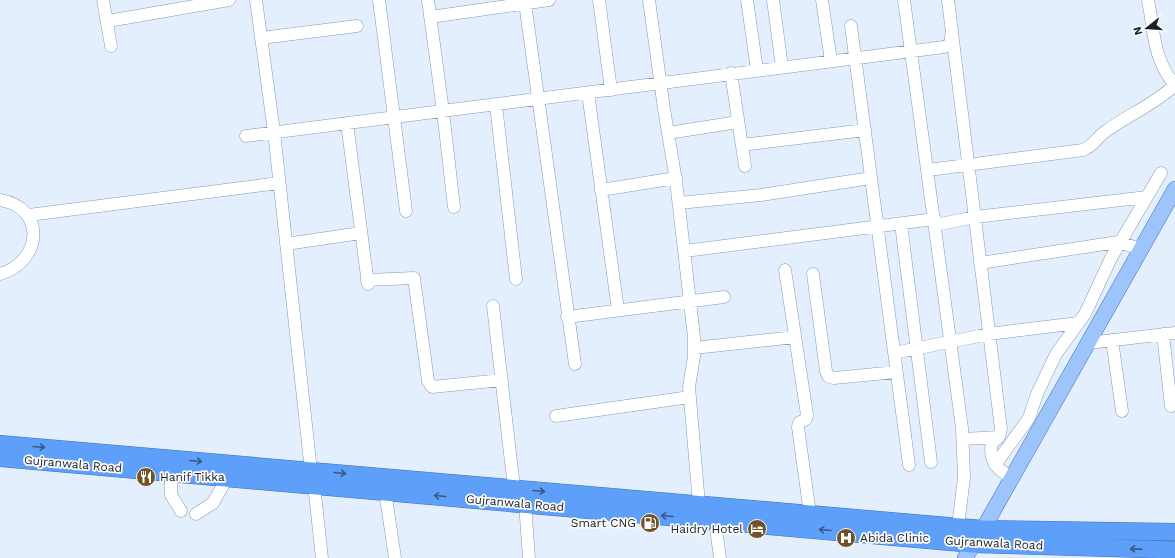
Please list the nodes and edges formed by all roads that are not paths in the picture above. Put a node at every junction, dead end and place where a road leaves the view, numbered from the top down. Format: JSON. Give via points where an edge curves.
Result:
{"nodes":[{"id":1,"x":103,"y":0,"type":"edge"},
{"id":2,"x":229,"y":0,"type":"edge"},
{"id":3,"x":256,"y":0,"type":"edge"},
{"id":4,"x":379,"y":0,"type":"edge"},
{"id":5,"x":428,"y":0,"type":"edge"},
{"id":6,"x":549,"y":0,"type":"edge"},
{"id":7,"x":599,"y":0,"type":"edge"},
{"id":8,"x":649,"y":0,"type":"edge"},
{"id":9,"x":747,"y":0,"type":"edge"},
{"id":10,"x":773,"y":0,"type":"edge"},
{"id":11,"x":822,"y":0,"type":"edge"},
{"id":12,"x":904,"y":0,"type":"edge"},
{"id":13,"x":948,"y":0,"type":"edge"},
{"id":14,"x":1148,"y":0,"type":"edge"},
{"id":15,"x":526,"y":3,"type":"junction"},
{"id":16,"x":430,"y":17,"type":"junction"},
{"id":17,"x":108,"y":21,"type":"junction"},
{"id":18,"x":357,"y":26,"type":"dead end"},
{"id":19,"x":851,"y":26,"type":"dead end"},
{"id":20,"x":952,"y":30,"type":"junction"},
{"id":21,"x":261,"y":38,"type":"junction"},
{"id":22,"x":111,"y":46,"type":"dead end"},
{"id":23,"x":912,"y":50,"type":"junction"},
{"id":24,"x":856,"y":58,"type":"junction"},
{"id":25,"x":830,"y":62,"type":"junction"},
{"id":26,"x":782,"y":67,"type":"junction"},
{"id":27,"x":757,"y":70,"type":"junction"},
{"id":28,"x":731,"y":73,"type":"junction"},
{"id":29,"x":660,"y":83,"type":"junction"},
{"id":30,"x":1175,"y":85,"type":"edge"},
{"id":31,"x":611,"y":90,"type":"junction"},
{"id":32,"x":588,"y":93,"type":"junction"},
{"id":33,"x":539,"y":100,"type":"junction"},
{"id":34,"x":496,"y":105,"type":"junction"},
{"id":35,"x":443,"y":111,"type":"junction"},
{"id":36,"x":394,"y":117,"type":"junction"},
{"id":37,"x":738,"y":122,"type":"junction"},
{"id":38,"x":347,"y":123,"type":"junction"},
{"id":39,"x":865,"y":130,"type":"junction"},
{"id":40,"x":274,"y":132,"type":"junction"},
{"id":41,"x":668,"y":133,"type":"junction"},
{"id":42,"x":246,"y":136,"type":"dead end"},
{"id":43,"x":742,"y":145,"type":"junction"},
{"id":44,"x":968,"y":165,"type":"junction"},
{"id":45,"x":745,"y":166,"type":"dead end"},
{"id":46,"x":928,"y":170,"type":"junction"},
{"id":47,"x":1161,"y":173,"type":"dead end"},
{"id":48,"x":676,"y":178,"type":"junction"},
{"id":49,"x":871,"y":178,"type":"junction"},
{"id":50,"x":279,"y":183,"type":"junction"},
{"id":51,"x":1175,"y":189,"type":"edge"},
{"id":52,"x":601,"y":190,"type":"junction"},
{"id":53,"x":1147,"y":197,"type":"junction"},
{"id":54,"x":0,"y":200,"type":"edge"},
{"id":55,"x":679,"y":203,"type":"junction"},
{"id":56,"x":454,"y":207,"type":"dead end"},
{"id":57,"x":406,"y":211,"type":"dead end"},
{"id":58,"x":29,"y":215,"type":"junction"},
{"id":59,"x":975,"y":217,"type":"junction"},
{"id":60,"x":935,"y":222,"type":"junction"},
{"id":61,"x":901,"y":224,"type":"junction"},
{"id":62,"x":877,"y":227,"type":"junction"},
{"id":63,"x":361,"y":233,"type":"junction"},
{"id":64,"x":1122,"y":241,"type":"junction"},
{"id":65,"x":286,"y":244,"type":"junction"},
{"id":66,"x":1141,"y":249,"type":"junction"},
{"id":67,"x":685,"y":251,"type":"junction"},
{"id":68,"x":980,"y":263,"type":"junction"},
{"id":69,"x":785,"y":270,"type":"dead end"},
{"id":70,"x":0,"y":274,"type":"edge"},
{"id":71,"x":813,"y":274,"type":"dead end"},
{"id":72,"x":516,"y":279,"type":"dead end"},
{"id":73,"x":724,"y":297,"type":"dead end"},
{"id":74,"x":690,"y":301,"type":"junction"},
{"id":75,"x":493,"y":306,"type":"dead end"},
{"id":76,"x":618,"y":310,"type":"junction"},
{"id":77,"x":568,"y":317,"type":"junction"},
{"id":78,"x":1080,"y":322,"type":"junction"},
{"id":79,"x":1096,"y":329,"type":"junction"},
{"id":80,"x":989,"y":334,"type":"junction"},
{"id":81,"x":1169,"y":334,"type":"edge"},
{"id":82,"x":795,"y":337,"type":"junction"},
{"id":83,"x":1112,"y":340,"type":"junction"},
{"id":84,"x":951,"y":342,"type":"junction"},
{"id":85,"x":1088,"y":343,"type":"junction"},
{"id":86,"x":694,"y":348,"type":"junction"},
{"id":87,"x":917,"y":349,"type":"junction"},
{"id":88,"x":894,"y":353,"type":"junction"},
{"id":89,"x":576,"y":364,"type":"dead end"},
{"id":90,"x":896,"y":372,"type":"junction"},
{"id":91,"x":502,"y":380,"type":"junction"},
{"id":92,"x":690,"y":397,"type":"junction"},
{"id":93,"x":1171,"y":406,"type":"dead end"},
{"id":94,"x":1122,"y":411,"type":"dead end"},
{"id":95,"x":556,"y":416,"type":"dead end"},
{"id":96,"x":999,"y":437,"type":"junction"},
{"id":97,"x":963,"y":439,"type":"junction"},
{"id":98,"x":0,"y":444,"type":"edge"},
{"id":99,"x":0,"y":458,"type":"edge"},
{"id":100,"x":931,"y":462,"type":"dead end"},
{"id":101,"x":909,"y":465,"type":"dead end"},
{"id":102,"x":994,"y":465,"type":"junction"},
{"id":103,"x":172,"y":466,"type":"junction"},
{"id":104,"x":227,"y":478,"type":"junction"},
{"id":105,"x":313,"y":478,"type":"junction"},
{"id":106,"x":1012,"y":478,"type":"junction"},
{"id":107,"x":514,"y":488,"type":"junction"},
{"id":108,"x":385,"y":491,"type":"junction"},
{"id":109,"x":525,"y":504,"type":"junction"},
{"id":110,"x":699,"y":504,"type":"junction"},
{"id":111,"x":181,"y":511,"type":"dead end"},
{"id":112,"x":196,"y":514,"type":"dead end"},
{"id":113,"x":810,"y":514,"type":"junction"},
{"id":114,"x":715,"y":520,"type":"junction"},
{"id":115,"x":958,"y":527,"type":"junction"},
{"id":116,"x":983,"y":529,"type":"junction"},
{"id":117,"x":1175,"y":532,"type":"edge"},
{"id":118,"x":1175,"y":550,"type":"edge"},
{"id":119,"x":969,"y":551,"type":"edge"},
{"id":120,"x":1115,"y":553,"type":"edge"},
{"id":121,"x":322,"y":558,"type":"edge"},
{"id":122,"x":395,"y":558,"type":"edge"},
{"id":123,"x":529,"y":558,"type":"edge"},
{"id":124,"x":720,"y":558,"type":"edge"}],
"edges":[{"from":1,"to":17,"type":"street"},
{"from":2,"to":17,"type":"street"},
{"from":3,"to":21,"type":"street"},
{"from":4,"to":36,"type":"street"},
{"from":5,"to":16,"type":"street"},
{"from":6,"to":15,"type":"street"},
{"from":7,"to":31,"type":"street"},
{"from":8,"to":29,"type":"street"},
{"from":9,"to":27,"type":"street"},
{"from":10,"to":26,"type":"street"},
{"from":11,"to":25,"type":"street"},
{"from":12,"to":23,"type":"street"},
{"from":13,"to":20,"type":"street"},
{"from":14,"to":30,"type":"street","via":[[1156,51],[1163,69]]},
{"from":15,"to":16,"type":"street"},
{"from":15,"to":33,"type":"street"},
{"from":16,"to":35,"type":"street"},
{"from":17,"to":22,"type":"street"},
{"from":18,"to":21,"type":"street"},
{"from":19,"to":24,"type":"street"},
{"from":20,"to":23,"type":"street","via":[[950,44]]},
{"from":20,"to":44,"type":"street"},
{"from":21,"to":40,"type":"street"},
{"from":23,"to":24,"type":"street"},
{"from":23,"to":46,"type":"street"},
{"from":24,"to":25,"type":"street"},
{"from":24,"to":39,"type":"street"},
{"from":25,"to":26,"type":"street"},
{"from":26,"to":27,"type":"street"},
{"from":27,"to":28,"type":"street"},
{"from":28,"to":29,"type":"street"},
{"from":28,"to":37,"type":"street"},
{"from":29,"to":31,"type":"street"},
{"from":29,"to":41,"type":"street"},
{"from":30,"to":44,"type":"street","via":[[1105,131],[1092,146],[1083,150]]},
{"from":31,"to":32,"type":"street"},
{"from":32,"to":33,"type":"street"},
{"from":32,"to":52,"type":"street"},
{"from":33,"to":34,"type":"street"},
{"from":33,"to":77,"type":"street"},
{"from":34,"to":35,"type":"street"},
{"from":34,"to":72,"type":"street"},
{"from":35,"to":36,"type":"street"},
{"from":35,"to":56,"type":"street"},
{"from":36,"to":38,"type":"street"},
{"from":36,"to":57,"type":"street"},
{"from":37,"to":41,"type":"street"},
{"from":37,"to":43,"type":"street"},
{"from":38,"to":40,"type":"street"},
{"from":38,"to":63,"type":"street"},
{"from":39,"to":43,"type":"street"},
{"from":39,"to":49,"type":"street"},
{"from":40,"to":42,"type":"street"},
{"from":40,"to":50,"type":"street"},
{"from":41,"to":48,"type":"street"},
{"from":43,"to":45,"type":"street"},
{"from":44,"to":46,"type":"street"},
{"from":44,"to":59,"type":"street"},
{"from":46,"to":60,"type":"street"},
{"from":47,"to":53,"type":"street"},
{"from":48,"to":52,"type":"street"},
{"from":48,"to":55,"type":"street"},
{"from":49,"to":55,"type":"street","via":[[761,195]]},
{"from":49,"to":62,"type":"street"},
{"from":50,"to":58,"type":"street"},
{"from":50,"to":65,"type":"street"},
{"from":51,"to":66,"type":"main road"},
{"from":52,"to":76,"type":"street"},
{"from":53,"to":59,"type":"street"},
{"from":53,"to":64,"type":"street"},
{"from":54,"to":58,"type":"street","via":[[21,208]]},
{"from":55,"to":67,"type":"street"},
{"from":58,"to":70,"type":"street","via":[[33,237],[29,253],[19,265]]},
{"from":59,"to":60,"type":"street"},
{"from":59,"to":68,"type":"street"},
{"from":60,"to":61,"type":"street"},
{"from":60,"to":84,"type":"street"},
{"from":61,"to":62,"type":"street"},
{"from":61,"to":87,"type":"street"},
{"from":62,"to":67,"type":"street"},
{"from":62,"to":88,"type":"street"},
{"from":63,"to":65,"type":"street"},
{"from":63,"to":91,"type":"street","via":[[367,282],[414,278],[428,381],[432,388]]},
{"from":64,"to":66,"type":"street"},
{"from":64,"to":68,"type":"street"},
{"from":64,"to":78,"type":"street"},
{"from":65,"to":105,"type":"street"},
{"from":66,"to":79,"type":"main road"},
{"from":67,"to":74,"type":"street"},
{"from":68,"to":80,"type":"street"},
{"from":69,"to":82,"type":"street"},
{"from":71,"to":90,"type":"street","via":[[826,372],[829,377]]},
{"from":73,"to":74,"type":"street"},
{"from":74,"to":76,"type":"street"},
{"from":74,"to":86,"type":"street"},
{"from":75,"to":91,"type":"street"},
{"from":76,"to":77,"type":"street"},
{"from":77,"to":89,"type":"street"},
{"from":78,"to":79,"type":"street"},
{"from":78,"to":80,"type":"street"},
{"from":78,"to":102,"type":"street","via":[[1056,354],[1025,424]]},
{"from":79,"to":85,"type":"main road"},
{"from":80,"to":84,"type":"street"},
{"from":80,"to":96,"type":"street","via":[[1001,429]]},
{"from":81,"to":83,"type":"street"},
{"from":81,"to":93,"type":"street"},
{"from":82,"to":86,"type":"street"},
{"from":82,"to":113,"type":"street","via":[[807,415],[798,427]]},
{"from":83,"to":85,"type":"street"},
{"from":83,"to":94,"type":"street"},
{"from":84,"to":87,"type":"street"},
{"from":84,"to":97,"type":"street"},
{"from":85,"to":106,"type":"main road"},
{"from":86,"to":92,"type":"street"},
{"from":87,"to":88,"type":"street"},
{"from":87,"to":100,"type":"street"},
{"from":88,"to":90,"type":"street"},
{"from":90,"to":101,"type":"street"},
{"from":91,"to":107,"type":"street"},
{"from":92,"to":95,"type":"street"},
{"from":92,"to":110,"type":"street"},
{"from":96,"to":97,"type":"street"},
{"from":96,"to":102,"type":"street","via":[[992,446]]},
{"from":97,"to":115,"type":"street","via":[[964,477]]},
{"from":98,"to":103,"type":"highway","name":"Gujranwala Road","one_way":true},
{"from":99,"to":103,"type":"highway","name":"Gujranwala Road"},
{"from":102,"to":106,"type":"street"},
{"from":103,"to":104,"type":"highway","name":"Gujranwala Road"},
{"from":103,"to":105,"type":"highway","name":"Gujranwala Road","one_way":true},
{"from":103,"to":111,"type":"street","via":[[171,495]]},
{"from":104,"to":105,"type":"highway","name":"Gujranwala Road"},
{"from":104,"to":112,"type":"street","via":[[213,502]]},
{"from":105,"to":107,"type":"highway","name":"Gujranwala Road","one_way":true},
{"from":105,"to":108,"type":"highway","name":"Gujranwala Road"},
{"from":105,"to":121,"type":"street"},
{"from":106,"to":116,"type":"main road"},
{"from":107,"to":110,"type":"highway","name":"Gujranwala Road","one_way":true},
{"from":109,"to":108,"type":"highway","name":"Gujranwala Road","one_way":true},
{"from":108,"to":122,"type":"street"},
{"from":114,"to":109,"type":"highway","name":"Gujranwala Road","one_way":true},
{"from":109,"to":123,"type":"street"},
{"from":110,"to":113,"type":"highway","name":"Gujranwala Road"},
{"from":113,"to":115,"type":"highway","name":"Gujranwala Road"},
{"from":119,"to":114,"type":"highway","name":"Gujranwala Road","one_way":true},
{"from":114,"to":124,"type":"street"},
{"from":115,"to":116,"type":"highway","name":"Gujranwala Road"},
{"from":116,"to":117,"type":"highway","name":"Gujranwala Road"},
{"from":116,"to":119,"type":"main road"},
{"from":118,"to":120,"type":"highway","name":"Gujranwala Road","one_way":true},
{"from":119,"to":120,"type":"highway","name":"Gujranwala Road"}]}
